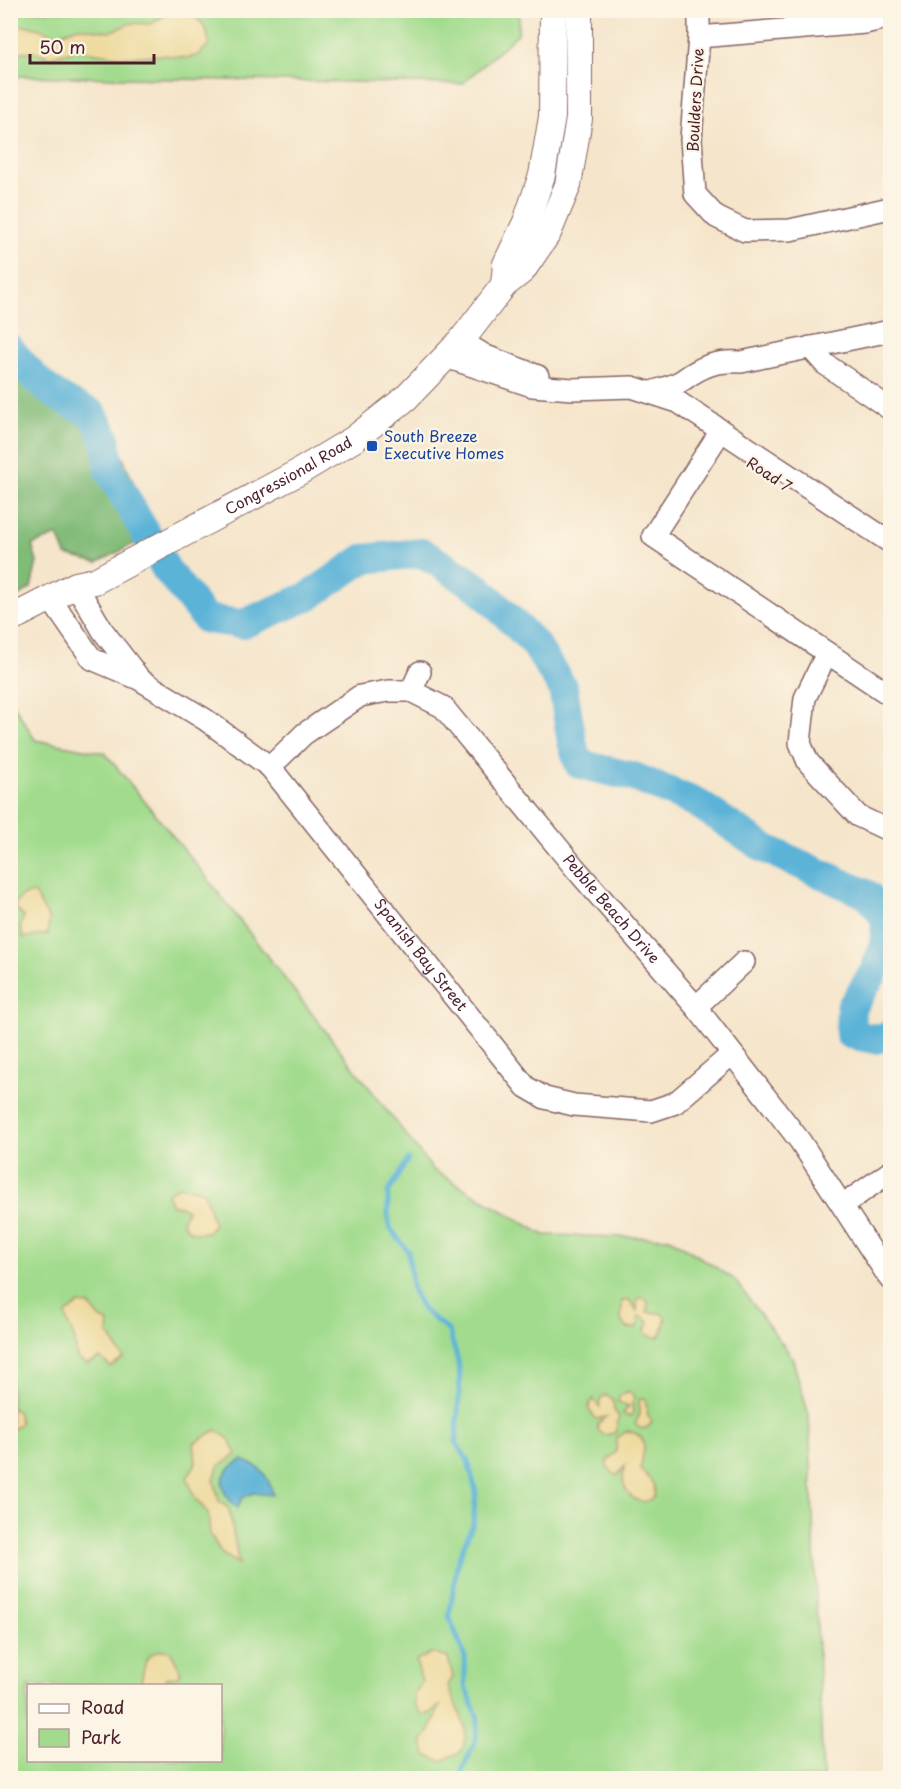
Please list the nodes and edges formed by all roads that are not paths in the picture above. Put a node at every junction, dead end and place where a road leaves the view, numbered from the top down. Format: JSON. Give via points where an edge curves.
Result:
{"nodes":[{"id":1,"x":553,"y":10,"type":"edge"},
{"id":2,"x":579,"y":10,"type":"edge"},
{"id":3,"x":699,"y":10,"type":"edge"},
{"id":4,"x":891,"y":17,"type":"edge"},
{"id":5,"x":699,"y":37,"type":"junction"},
{"id":6,"x":546,"y":149,"type":"junction"},
{"id":7,"x":573,"y":156,"type":"junction"},
{"id":8,"x":891,"y":208,"type":"edge"},
{"id":9,"x":504,"y":285,"type":"junction"},
{"id":10,"x":891,"y":331,"type":"edge"},
{"id":11,"x":810,"y":347,"type":"junction"},
{"id":12,"x":453,"y":349,"type":"junction"},
{"id":13,"x":651,"y":392,"type":"junction"},
{"id":14,"x":891,"y":409,"type":"edge"},
{"id":15,"x":716,"y":440,"type":"junction"},
{"id":16,"x":891,"y":542,"type":"edge"},
{"id":17,"x":891,"y":555,"type":"edge"},
{"id":18,"x":85,"y":589,"type":"junction"},
{"id":19,"x":54,"y":605,"type":"junction"},
{"id":20,"x":10,"y":619,"type":"edge"},
{"id":21,"x":10,"y":639,"type":"edge"},
{"id":22,"x":827,"y":653,"type":"junction"},
{"id":23,"x":139,"y":679,"type":"junction"},
{"id":24,"x":891,"y":695,"type":"edge"},
{"id":25,"x":270,"y":766,"type":"junction"},
{"id":26,"x":891,"y":831,"type":"edge"},
{"id":27,"x":744,"y":962,"type":"dead end"},
{"id":28,"x":696,"y":1006,"type":"junction"},
{"id":29,"x":732,"y":1054,"type":"junction"},
{"id":30,"x":891,"y":1172,"type":"edge"},
{"id":31,"x":843,"y":1205,"type":"junction"},
{"id":32,"x":891,"y":1279,"type":"edge"}],
"edges":[{"from":1,"to":6,"type":"main road","name":"Congressional Road","via":[[552,117]]},
{"from":2,"to":7,"type":"main road","name":"Congressional Road","via":[[579,119]]},
{"from":3,"to":5,"type":"street","name":"Boulders Drive"},
{"from":4,"to":5,"type":"street","via":[[865,23]]},
{"from":5,"to":8,"type":"street","name":"Boulders Drive","via":[[691,140],[695,194],[716,217],[745,231],[790,230]]},
{"from":6,"to":7,"type":"main road"},
{"from":6,"to":9,"type":"main road","name":"Congressional Road","via":[[542,175],[526,222],[506,264]]},
{"from":7,"to":9,"type":"main road","name":"Congressional Road","via":[[568,185],[548,233],[522,271]]},
{"from":9,"to":12,"type":"main road","name":"Congressional Road"},
{"from":10,"to":11,"type":"street"},
{"from":11,"to":13,"type":"street","via":[[741,362],[720,361]]},
{"from":11,"to":14,"type":"street","via":[[825,364]]},
{"from":12,"to":13,"type":"street","name":"Road 7","via":[[523,384],[573,389],[623,386]]},
{"from":12,"to":18,"type":"main road","name":"Congressional Road","via":[[406,398],[354,439]]},
{"from":13,"to":15,"type":"street","name":"Road 7","via":[[673,413]]},
{"from":13,"to":16,"type":"street","name":"Road 7","via":[[678,402]]},
{"from":15,"to":17,"type":"street","name":"Road 7"},
{"from":15,"to":22,"type":"street","via":[[653,536]]},
{"from":18,"to":19,"type":"main road","name":"Congressional Road"},
{"from":18,"to":23,"type":"street","name":"Spanish Bay Street"},
{"from":19,"to":20,"type":"main road","name":"Congressional Road"},
{"from":19,"to":21,"type":"main road","name":"Congressional Road"},
{"from":19,"to":23,"type":"street","name":"Spanish Bay Street","via":[[92,659]]},
{"from":22,"to":24,"type":"street"},
{"from":22,"to":26,"type":"street","via":[[805,698],[800,743],[808,762],[858,816]]},
{"from":23,"to":25,"type":"street","name":"Spanish Bay Street"},
{"from":25,"to":28,"type":"street","name":"Pebble Beach Drive","via":[[304,734],[360,696],[415,682],[443,707],[575,868]]},
{"from":25,"to":29,"type":"street","name":"Spanish Bay Street","via":[[526,1087],[544,1098],[574,1105],[651,1111],[675,1103]]},
{"from":27,"to":28,"type":"street"},
{"from":28,"to":29,"type":"street","name":"Pebble Beach Drive"},
{"from":29,"to":31,"type":"street","name":"Pebble Beach Drive","via":[[800,1141]]},
{"from":30,"to":31,"type":"street"},
{"from":31,"to":32,"type":"street","name":"Pebble Beach Drive"}]}
